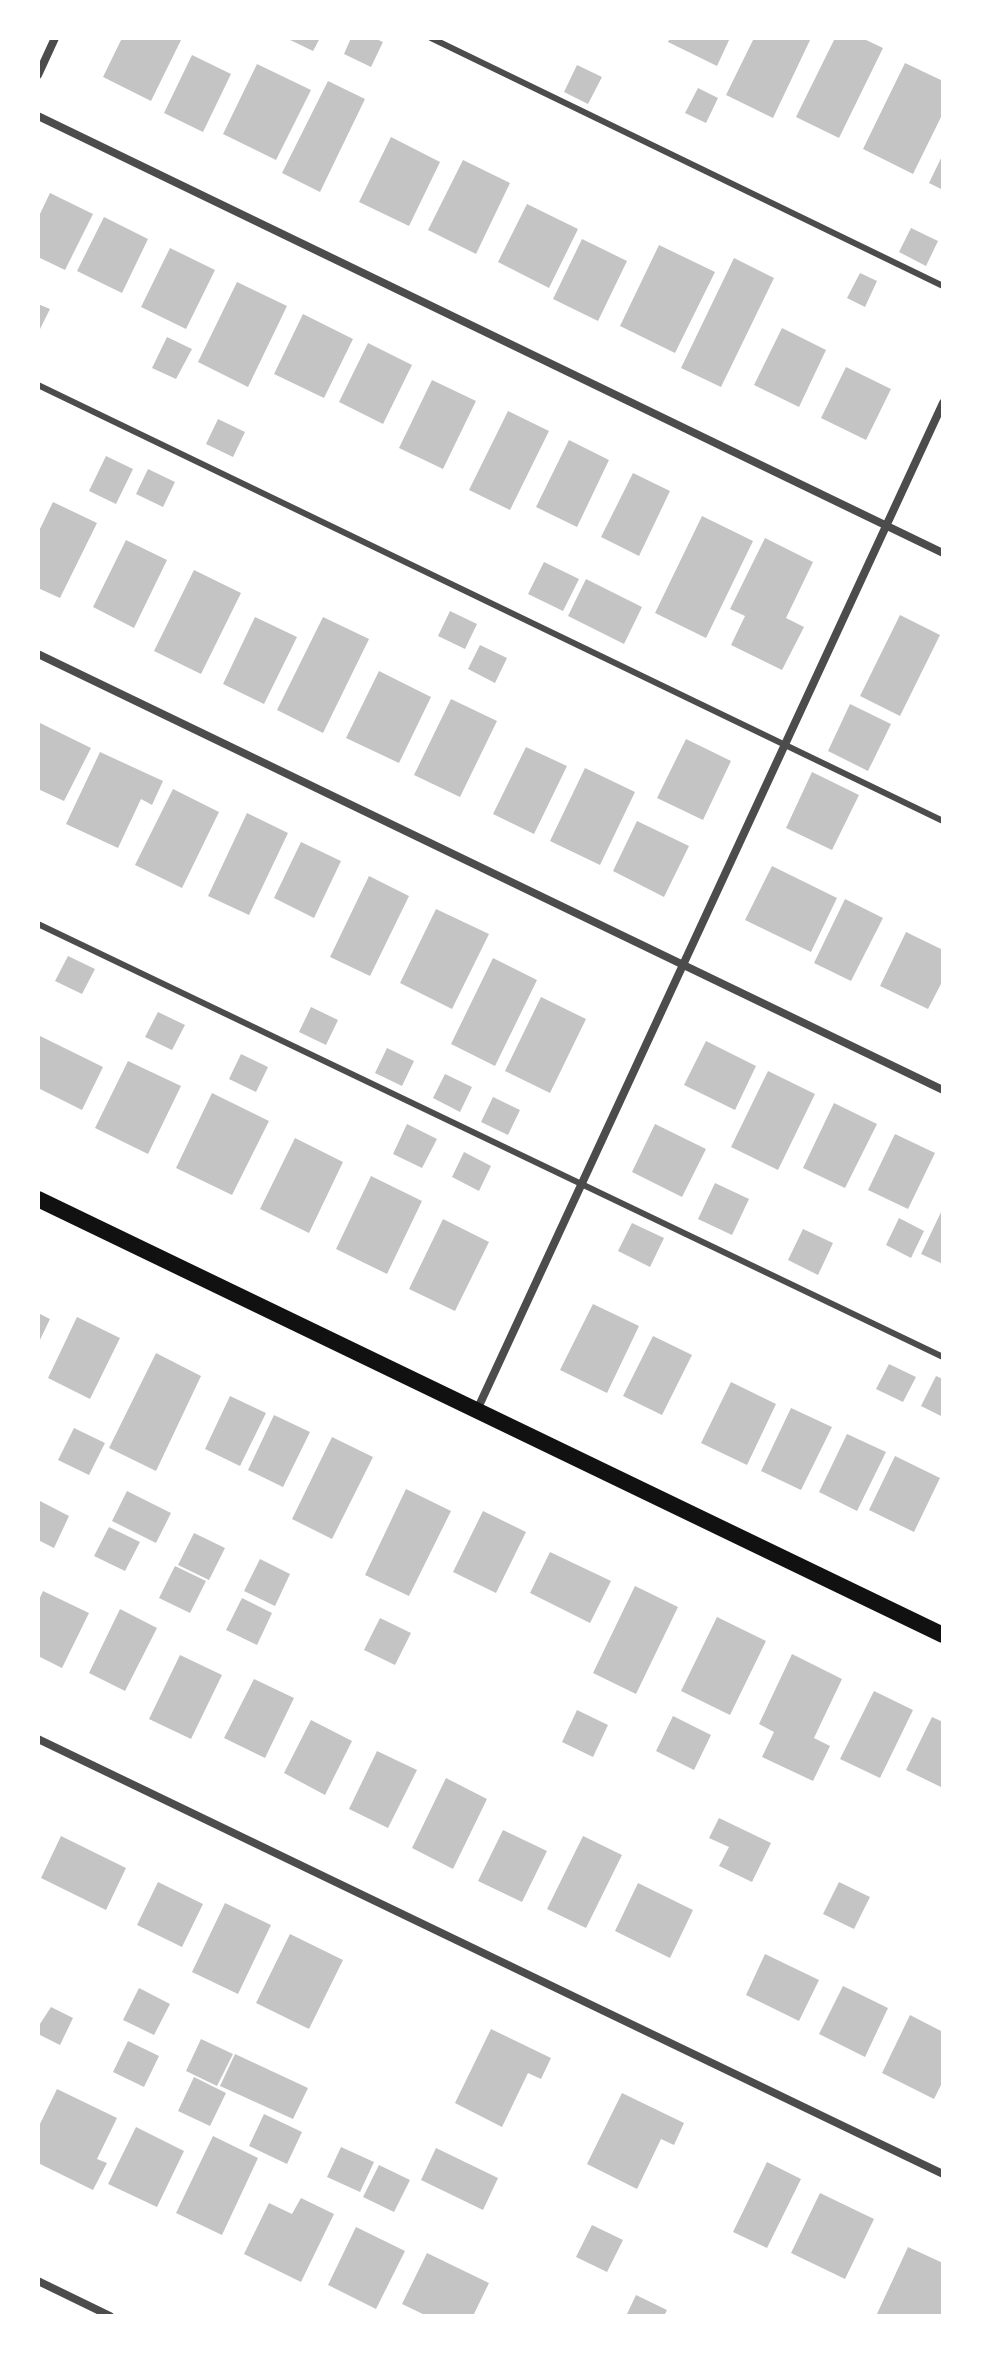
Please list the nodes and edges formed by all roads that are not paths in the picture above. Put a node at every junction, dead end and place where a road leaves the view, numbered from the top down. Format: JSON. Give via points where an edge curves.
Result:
{"nodes":[{"id":1,"x":55,"y":38,"type":"edge"},
{"id":2,"x":431,"y":38,"type":"edge"},
{"id":3,"x":38,"y":75,"type":"edge"},
{"id":4,"x":38,"y":116,"type":"edge"},
{"id":5,"x":943,"y":286,"type":"edge"},
{"id":6,"x":38,"y":385,"type":"edge"},
{"id":7,"x":943,"y":403,"type":"edge"},
{"id":8,"x":886,"y":525,"type":"junction"},
{"id":9,"x":943,"y":553,"type":"edge"},
{"id":10,"x":38,"y":654,"type":"edge"},
{"id":11,"x":784,"y":745,"type":"junction"},
{"id":12,"x":943,"y":821,"type":"edge"},
{"id":13,"x":38,"y":924,"type":"edge"},
{"id":14,"x":683,"y":964,"type":"junction"},
{"id":15,"x":943,"y":1090,"type":"edge"},
{"id":16,"x":581,"y":1183,"type":"junction"},
{"id":17,"x":38,"y":1199,"type":"edge"},
{"id":18,"x":943,"y":1357,"type":"edge"},
{"id":19,"x":476,"y":1410,"type":"junction"},
{"id":20,"x":943,"y":1635,"type":"edge"},
{"id":21,"x":38,"y":1739,"type":"edge"},
{"id":22,"x":943,"y":2174,"type":"edge"},
{"id":23,"x":38,"y":2281,"type":"edge"},
{"id":24,"x":110,"y":2316,"type":"edge"}],
"edges":[{"from":1,"to":3,"type":"street"},
{"from":2,"to":5,"type":"lane"},
{"from":4,"to":8,"type":"street"},
{"from":6,"to":11,"type":"lane"},
{"from":7,"to":8,"type":"street"},
{"from":8,"to":9,"type":"street"},
{"from":8,"to":11,"type":"street"},
{"from":10,"to":14,"type":"street"},
{"from":11,"to":12,"type":"lane"},
{"from":11,"to":14,"type":"street"},
{"from":13,"to":16,"type":"lane"},
{"from":14,"to":15,"type":"street"},
{"from":14,"to":16,"type":"street"},
{"from":16,"to":18,"type":"lane"},
{"from":16,"to":19,"type":"street"},
{"from":17,"to":19,"type":"main road"},
{"from":19,"to":20,"type":"main road"},
{"from":21,"to":22,"type":"street"},
{"from":23,"to":24,"type":"street"}]}
